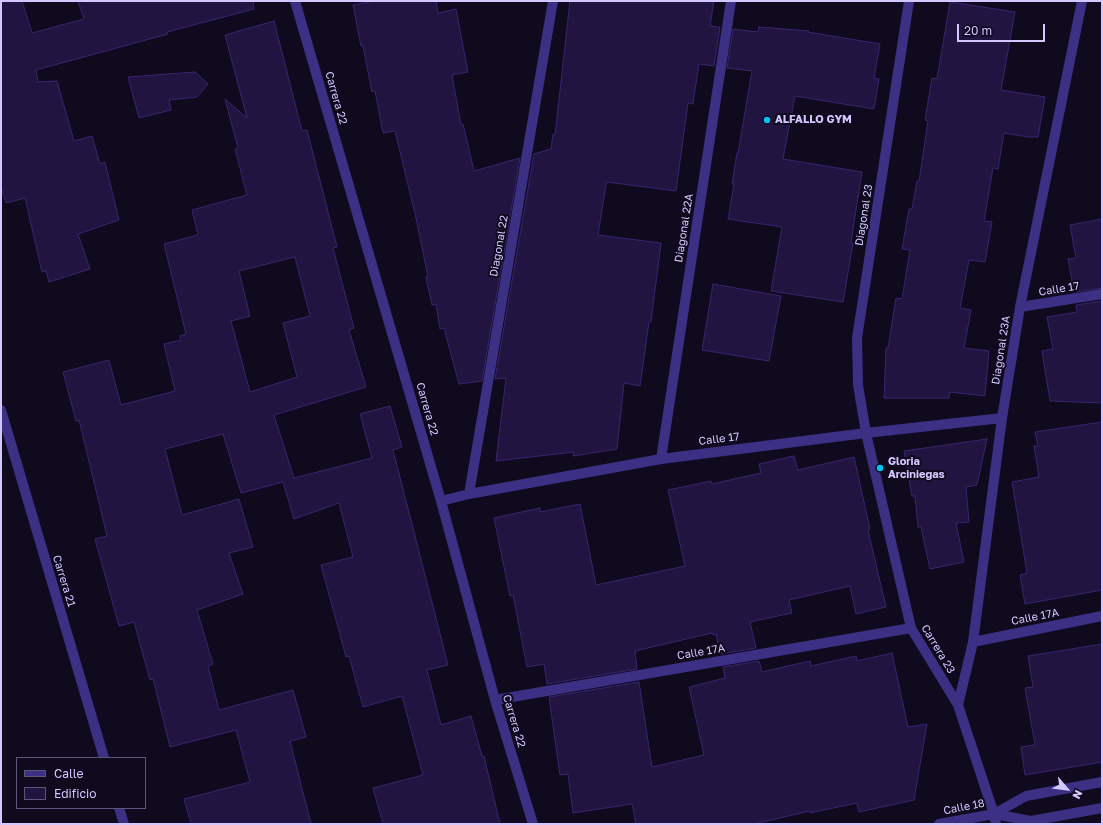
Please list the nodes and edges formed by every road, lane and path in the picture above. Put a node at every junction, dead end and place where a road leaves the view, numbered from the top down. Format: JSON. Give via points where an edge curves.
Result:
{"nodes":[{"id":1,"x":295,"y":1,"type":"edge"},
{"id":2,"x":553,"y":1,"type":"edge"},
{"id":3,"x":731,"y":1,"type":"edge"},
{"id":4,"x":910,"y":1,"type":"edge"},
{"id":5,"x":1082,"y":1,"type":"edge"},
{"id":6,"x":1102,"y":294,"type":"edge"},
{"id":7,"x":1020,"y":307,"type":"junction"},
{"id":8,"x":1,"y":410,"type":"edge"},
{"id":9,"x":1002,"y":418,"type":"junction"},
{"id":10,"x":866,"y":433,"type":"junction"},
{"id":11,"x":661,"y":459,"type":"junction"},
{"id":12,"x":469,"y":494,"type":"junction"},
{"id":13,"x":441,"y":501,"type":"junction"},
{"id":14,"x":1102,"y":616,"type":"edge"},
{"id":15,"x":911,"y":628,"type":"junction"},
{"id":16,"x":973,"y":642,"type":"junction"},
{"id":17,"x":495,"y":700,"type":"junction"},
{"id":18,"x":958,"y":705,"type":"junction"},
{"id":19,"x":104,"y":757,"type":"edge"},
{"id":20,"x":1102,"y":782,"type":"edge"},
{"id":21,"x":1102,"y":808,"type":"edge"},
{"id":22,"x":119,"y":809,"type":"edge"},
{"id":23,"x":994,"y":814,"type":"junction"},
{"id":24,"x":124,"y":824,"type":"edge"},
{"id":25,"x":533,"y":824,"type":"edge"},
{"id":26,"x":939,"y":824,"type":"edge"},
{"id":27,"x":996,"y":824,"type":"edge"}],
"edges":[{"from":1,"to":13,"type":"street","name":"Carrera 22"},
{"from":2,"to":12,"type":"street","name":"Diagonal 22"},
{"from":3,"to":11,"type":"street","name":"Diagonal 22A"},
{"from":4,"to":10,"type":"street","name":"Diagonal 23","via":[[857,338],[858,385]]},
{"from":5,"to":7,"type":"street","name":"Diagonal 23A"},
{"from":6,"to":7,"type":"street","name":"Calle 17"},
{"from":7,"to":9,"type":"street","name":"Diagonal 23A"},
{"from":8,"to":19,"type":"street","name":"Carrera 21"},
{"from":9,"to":10,"type":"street","name":"Calle 17"},
{"from":9,"to":16,"type":"street","name":"Diagonal 23A"},
{"from":10,"to":11,"type":"street","name":"Calle 17"},
{"from":10,"to":15,"type":"street","name":"Carrera 23"},
{"from":11,"to":12,"type":"street","name":"Calle 17"},
{"from":12,"to":13,"type":"street","name":"Calle 17"},
{"from":13,"to":17,"type":"street","name":"Carrera 22"},
{"from":14,"to":16,"type":"street","name":"Calle 17A"},
{"from":15,"to":17,"type":"street","name":"Calle 17A"},
{"from":15,"to":18,"type":"street","name":"Carrera 23"},
{"from":16,"to":18,"type":"street","name":"Diagonal 23A"},
{"from":17,"to":25,"type":"street","name":"Carrera 22"},
{"from":18,"to":23,"type":"street","name":"Carrera 23"},
{"from":20,"to":23,"type":"street","name":"Calle 18","via":[[1026,796]]},
{"from":21,"to":23,"type":"street","name":"Calle 18","via":[[1031,821]]},
{"from":22,"to":24,"type":"street"},
{"from":23,"to":26,"type":"street","name":"Calle 18"},
{"from":23,"to":27,"type":"street","name":"Carrera 23"}]}
